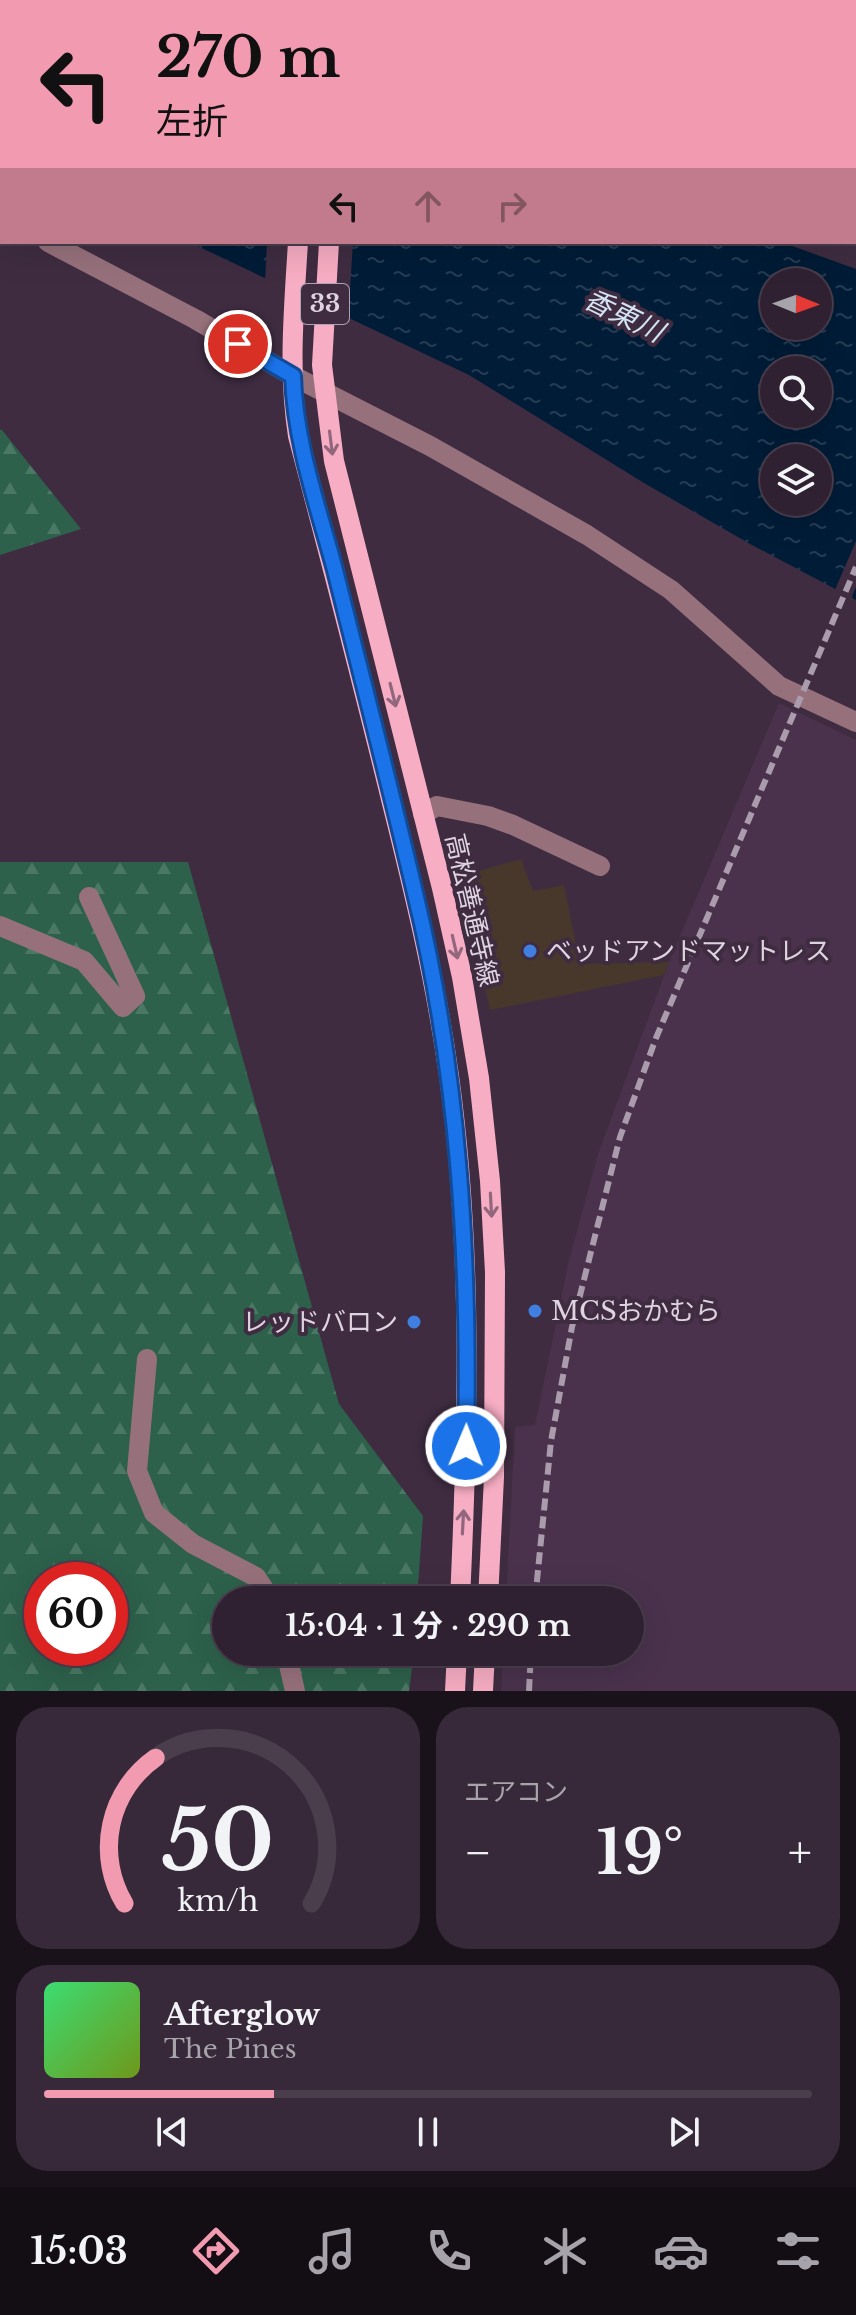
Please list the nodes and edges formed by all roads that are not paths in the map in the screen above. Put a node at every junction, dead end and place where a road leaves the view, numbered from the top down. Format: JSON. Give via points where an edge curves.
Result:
{"nodes":[{"id":1,"x":52,"y":244,"type":"edge"},
{"id":2,"x":298,"y":244,"type":"edge"},
{"id":3,"x":329,"y":244,"type":"edge"},
{"id":4,"x":293,"y":376,"type":"junction"},
{"id":5,"x":325,"y":391,"type":"junction"},
{"id":6,"x":856,"y":722,"type":"edge"},
{"id":7,"x":423,"y":814,"type":"junction"},
{"id":8,"x":600,"y":866,"type":"dead end"},
{"id":9,"x":89,"y":897,"type":"dead end"},
{"id":10,"x":0,"y":926,"type":"edge"},
{"id":11,"x":147,"y":1359,"type":"dead end"},
{"id":12,"x":262,"y":1586,"type":"edge"},
{"id":13,"x":461,"y":1586,"type":"edge"},
{"id":14,"x":489,"y":1586,"type":"edge"},
{"id":15,"x":289,"y":1666,"type":"edge"},
{"id":16,"x":456,"y":1666,"type":"edge"},
{"id":17,"x":484,"y":1666,"type":"edge"},
{"id":18,"x":295,"y":1691,"type":"edge"},
{"id":19,"x":455,"y":1691,"type":"edge"},
{"id":20,"x":483,"y":1691,"type":"edge"}],
"edges":[{"from":1,"to":4,"type":"street"},
{"from":2,"to":4,"type":"main road","name":"高松善通寺線","number":"33"},
{"from":3,"to":5,"type":"main road","name":"高松善通寺線","number":"33"},
{"from":4,"to":5,"type":"street"},
{"from":13,"to":4,"type":"main road","name":"高松善通寺線","number":"33","one_way":true,"via":[[467,1271],[450,1079],[415,893],[298,436]]},
{"from":5,"to":6,"type":"street","via":[[587,535],[671,590],[779,686]]},
{"from":5,"to":7,"type":"main road","name":"高松善通寺線","number":"33","one_way":true,"via":[[334,461]]},
{"from":7,"to":8,"type":"street","via":[[437,806],[488,816]]},
{"from":7,"to":14,"type":"main road","name":"高松善通寺線","number":"33","one_way":true,"via":[[462,977],[490,1181],[495,1358]]},
{"from":9,"to":10,"type":"street","via":[[135,996],[123,1007],[84,961]]},
{"from":11,"to":12,"type":"street","via":[[137,1471],[154,1513],[193,1544],[256,1577]]},
{"from":15,"to":18,"type":"street"},
{"from":16,"to":19,"type":"main road"},
{"from":17,"to":20,"type":"main road"}]}
